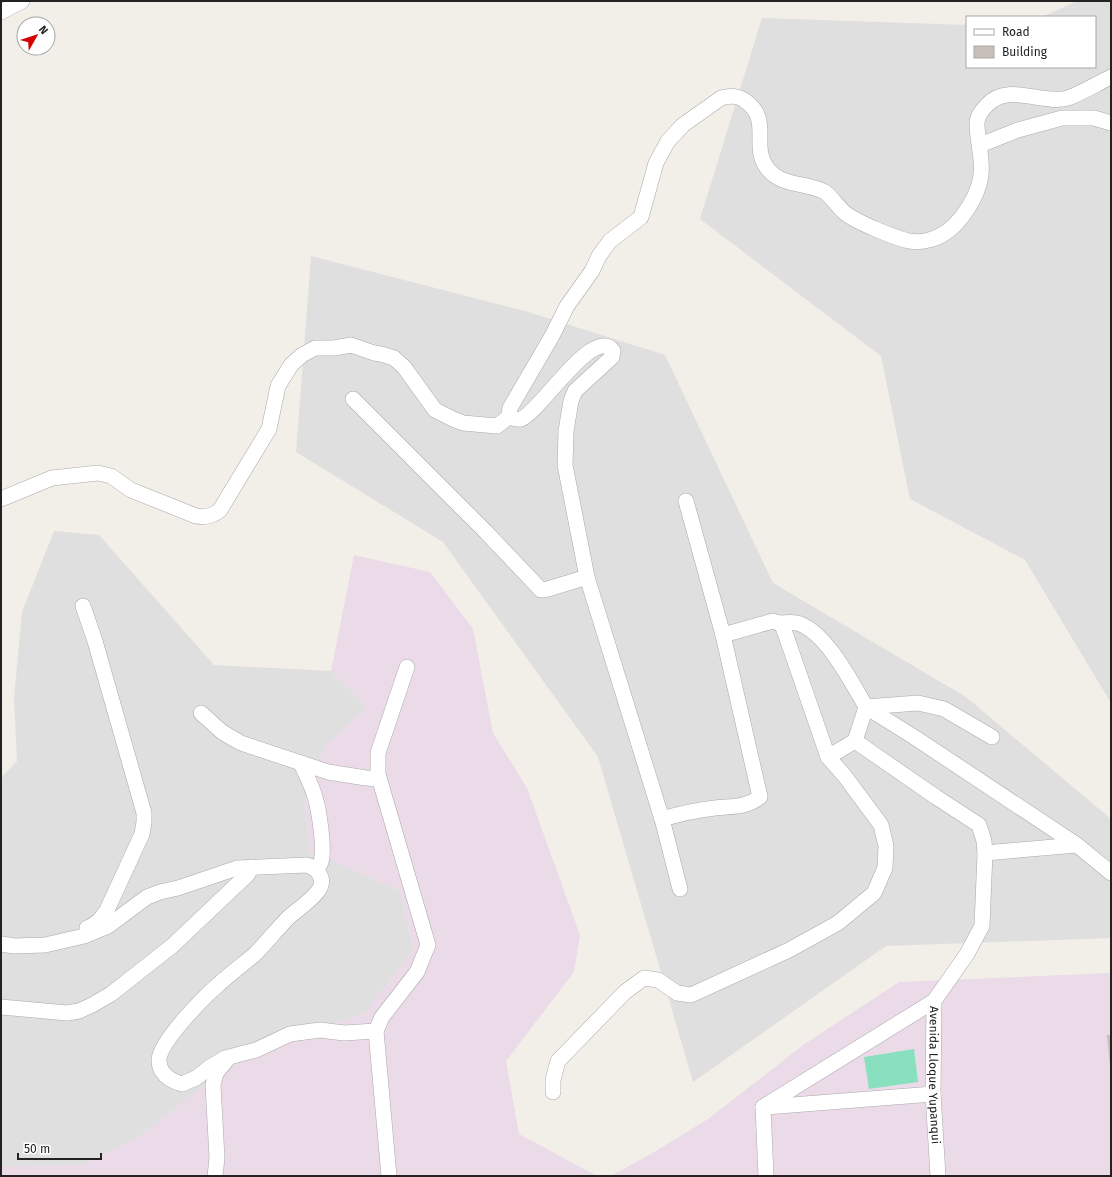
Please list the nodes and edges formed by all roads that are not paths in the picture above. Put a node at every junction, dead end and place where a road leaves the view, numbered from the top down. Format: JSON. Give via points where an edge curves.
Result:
{"nodes":[{"id":1,"x":22,"y":1,"type":"edge"},
{"id":2,"x":1,"y":12,"type":"edge"},
{"id":3,"x":1111,"y":77,"type":"edge"},
{"id":4,"x":1111,"y":123,"type":"edge"},
{"id":5,"x":980,"y":145,"type":"junction"},
{"id":6,"x":353,"y":399,"type":"dead end"},
{"id":7,"x":510,"y":416,"type":"junction"},
{"id":8,"x":1,"y":499,"type":"edge"},
{"id":9,"x":686,"y":501,"type":"dead end"},
{"id":10,"x":587,"y":577,"type":"junction"},
{"id":11,"x":83,"y":606,"type":"dead end"},
{"id":12,"x":779,"y":623,"type":"junction"},
{"id":13,"x":723,"y":635,"type":"junction"},
{"id":14,"x":407,"y":668,"type":"dead end"},
{"id":15,"x":866,"y":707,"type":"junction"},
{"id":16,"x":201,"y":713,"type":"dead end"},
{"id":17,"x":992,"y":737,"type":"dead end"},
{"id":18,"x":855,"y":741,"type":"junction"},
{"id":19,"x":828,"y":757,"type":"junction"},
{"id":20,"x":301,"y":763,"type":"junction"},
{"id":21,"x":379,"y":778,"type":"junction"},
{"id":22,"x":662,"y":820,"type":"junction"},
{"id":23,"x":1077,"y":845,"type":"junction"},
{"id":24,"x":985,"y":853,"type":"junction"},
{"id":25,"x":251,"y":867,"type":"junction"},
{"id":26,"x":316,"y":869,"type":"junction"},
{"id":27,"x":1111,"y":872,"type":"edge"},
{"id":28,"x":680,"y":889,"type":"dead end"},
{"id":29,"x":58,"y":943,"type":"junction"},
{"id":30,"x":1,"y":944,"type":"edge"},
{"id":31,"x":934,"y":1001,"type":"junction"},
{"id":32,"x":1,"y":1007,"type":"edge"},
{"id":33,"x":376,"y":1031,"type":"junction"},
{"id":34,"x":231,"y":1056,"type":"junction"},
{"id":35,"x":554,"y":1092,"type":"dead end"},
{"id":36,"x":933,"y":1094,"type":"junction"},
{"id":37,"x":763,"y":1107,"type":"junction"},
{"id":38,"x":216,"y":1176,"type":"edge"},
{"id":39,"x":389,"y":1176,"type":"edge"},
{"id":40,"x":766,"y":1176,"type":"edge"},
{"id":41,"x":938,"y":1176,"type":"edge"}],
"edges":[{"from":1,"to":2,"type":"street"},
{"from":3,"to":5,"type":"street","via":[[1068,98],[1044,99],[1015,94],[999,96],[985,106],[977,122]]},
{"from":4,"to":5,"type":"street","via":[[1094,118],[1062,118],[1018,130]]},
{"from":5,"to":7,"type":"street","via":[[980,182],[962,216],[952,228],[938,237],[924,241],[907,240],[854,220],[826,192],[790,183],[772,173],[762,157],[759,119],[755,109],[737,97],[721,98],[683,125],[665,144],[656,163],[641,217],[610,241],[599,256],[592,271],[567,306],[510,408]]},
{"from":6,"to":10,"type":"street","via":[[541,590]]},
{"from":7,"to":8,"type":"street","via":[[497,426],[462,423],[435,410],[404,367],[394,358],[351,345],[316,348],[291,364],[278,386],[269,429],[220,510],[212,516],[196,516],[131,490],[111,476],[98,473],[52,478]]},
{"from":7,"to":10,"type":"street","via":[[519,420],[525,417],[587,352],[601,346],[612,349],[612,357],[575,391],[566,431],[566,465]]},
{"from":9,"to":13,"type":"street"},
{"from":10,"to":22,"type":"street"},
{"from":11,"to":29,"type":"street","via":[[144,813],[144,822],[142,834],[101,919],[94,925],[68,935]]},
{"from":12,"to":13,"type":"street","via":[[773,621]]},
{"from":12,"to":15,"type":"street","via":[[800,623],[814,632],[833,652]]},
{"from":12,"to":19,"type":"street"},
{"from":13,"to":22,"type":"street","via":[[760,797],[738,807],[682,813]]},
{"from":14,"to":21,"type":"street","via":[[378,753]]},
{"from":15,"to":17,"type":"street","via":[[918,703],[944,709]]},
{"from":15,"to":18,"type":"street"},
{"from":15,"to":23,"type":"street"},
{"from":16,"to":20,"type":"street","via":[[231,738]]},
{"from":18,"to":19,"type":"street"},
{"from":18,"to":24,"type":"street","name":"Avenida Lloque Yupanqui","via":[[979,825]]},
{"from":19,"to":35,"type":"street","via":[[881,825],[886,846],[885,868],[874,893],[838,923],[789,950],[691,995],[677,993],[658,980],[640,980],[625,992],[558,1061],[553,1080]]},
{"from":20,"to":21,"type":"street","via":[[328,772]]},
{"from":20,"to":26,"type":"street","via":[[316,798],[319,815],[323,849]]},
{"from":21,"to":33,"type":"street","via":[[428,946],[416,972],[382,1017]]},
{"from":22,"to":28,"type":"street"},
{"from":23,"to":24,"type":"street"},
{"from":23,"to":27,"type":"street"},
{"from":24,"to":31,"type":"street","name":"Avenida Lloque Yupanqui","via":[[982,926],[968,954]]},
{"from":25,"to":26,"type":"street","via":[[308,865]]},
{"from":25,"to":29,"type":"street","via":[[237,868],[147,897],[108,926]]},
{"from":25,"to":32,"type":"street","via":[[248,874],[172,946],[98,1002],[67,1013]]},
{"from":26,"to":34,"type":"street","via":[[322,881],[317,893],[288,918],[254,954],[219,983],[172,1035],[159,1058],[166,1077],[182,1084]]},
{"from":29,"to":30,"type":"street","via":[[30,946]]},
{"from":31,"to":36,"type":"street","name":"Avenida Lloque Yupanqui"},
{"from":31,"to":37,"type":"street"},
{"from":33,"to":34,"type":"street","via":[[299,1032],[256,1050]]},
{"from":33,"to":39,"type":"street"},
{"from":34,"to":38,"type":"street","via":[[216,1073],[213,1085]]},
{"from":36,"to":37,"type":"street"},
{"from":36,"to":41,"type":"street","name":"Avenida Lloque Yupanqui"},
{"from":37,"to":40,"type":"street"}]}
